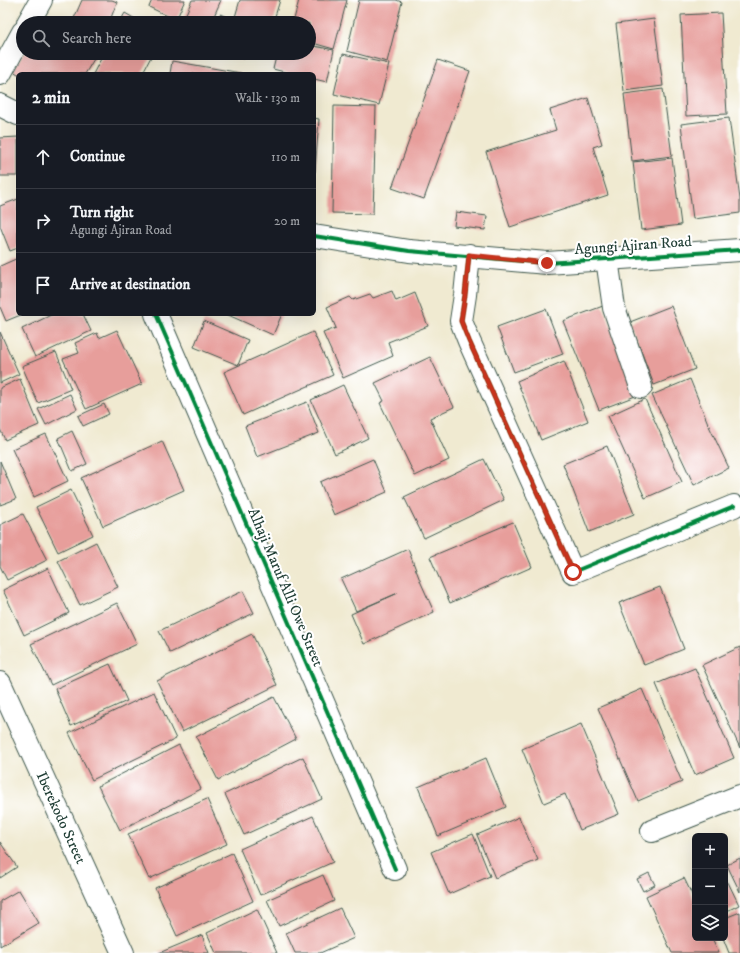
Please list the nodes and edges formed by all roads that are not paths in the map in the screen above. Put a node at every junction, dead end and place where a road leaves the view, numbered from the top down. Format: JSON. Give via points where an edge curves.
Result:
{"nodes":[{"id":1,"x":41,"y":0,"type":"edge"},
{"id":2,"x":32,"y":16,"type":"edge"},
{"id":3,"x":16,"y":45,"type":"edge"},
{"id":4,"x":0,"y":74,"type":"edge"},
{"id":5,"x":0,"y":105,"type":"edge"},
{"id":6,"x":16,"y":113,"type":"edge"},
{"id":7,"x":316,"y":236,"type":"edge"},
{"id":8,"x":740,"y":250,"type":"edge"},
{"id":9,"x":469,"y":255,"type":"junction"},
{"id":10,"x":607,"y":259,"type":"junction"},
{"id":11,"x":157,"y":316,"type":"edge"},
{"id":12,"x":641,"y":388,"type":"dead end"},
{"id":13,"x":734,"y":506,"type":"dead end"},
{"id":14,"x":0,"y":683,"type":"edge"},
{"id":15,"x":740,"y":796,"type":"edge"},
{"id":16,"x":652,"y":831,"type":"dead end"},
{"id":17,"x":395,"y":869,"type":"dead end"},
{"id":18,"x":123,"y":953,"type":"edge"}],
"edges":[{"from":1,"to":2,"type":"street"},
{"from":3,"to":4,"type":"street"},
{"from":5,"to":6,"type":"street"},
{"from":7,"to":9,"type":"street","name":"Agungi Ajiran Road","via":[[410,251]]},
{"from":8,"to":10,"type":"street","name":"Agungi Ajiran Road"},
{"from":9,"to":10,"type":"street","name":"Agungi Ajiran Road","via":[[547,263]]},
{"from":9,"to":13,"type":"street","via":[[461,321],[573,572]]},
{"from":10,"to":12,"type":"street","via":[[614,308]]},
{"from":11,"to":17,"type":"street","name":"Alhaji Maruf Alli Owe Street"},
{"from":14,"to":18,"type":"street","name":"Iberekodo Street"},
{"from":15,"to":16,"type":"street"}]}
